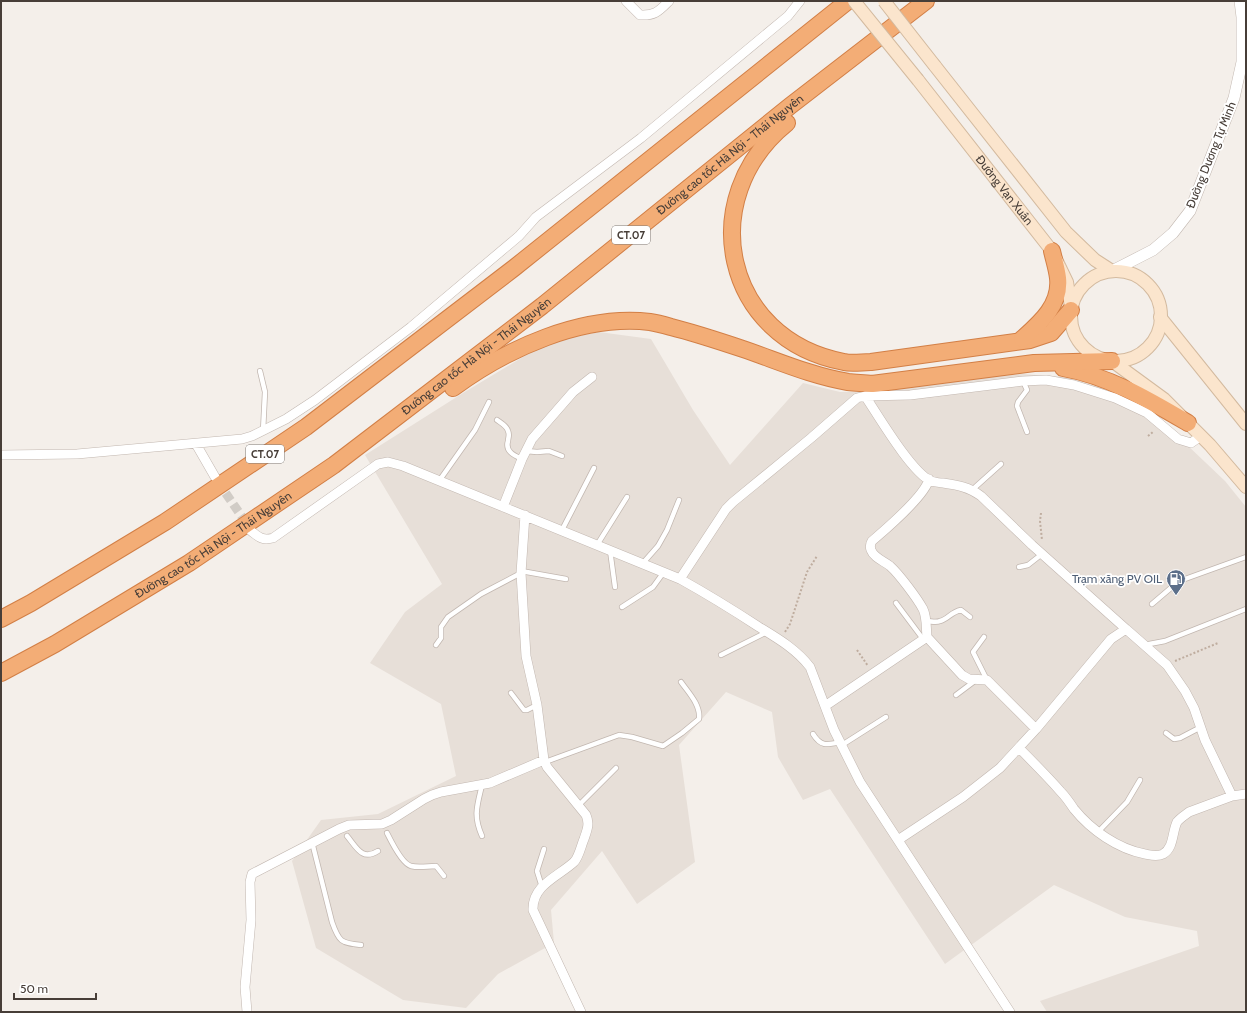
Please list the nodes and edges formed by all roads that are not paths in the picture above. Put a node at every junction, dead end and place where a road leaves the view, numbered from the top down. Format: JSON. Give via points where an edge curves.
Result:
{"nodes":[{"id":1,"x":626,"y":1,"type":"edge"},
{"id":2,"x":669,"y":1,"type":"edge"},
{"id":3,"x":800,"y":1,"type":"edge"},
{"id":4,"x":832,"y":1,"type":"edge"},
{"id":5,"x":848,"y":1,"type":"edge"},
{"id":6,"x":854,"y":1,"type":"edge"},
{"id":7,"x":884,"y":1,"type":"edge"},
{"id":8,"x":926,"y":1,"type":"edge"},
{"id":9,"x":939,"y":1,"type":"edge"},
{"id":10,"x":1240,"y":1,"type":"edge"},
{"id":11,"x":535,"y":251,"type":"junction"},
{"id":12,"x":1052,"y":251,"type":"junction"},
{"id":13,"x":1112,"y":271,"type":"junction"},
{"id":14,"x":1071,"y":310,"type":"junction"},
{"id":15,"x":1160,"y":317,"type":"junction"},
{"id":16,"x":1019,"y":342,"type":"junction"},
{"id":17,"x":1112,"y":361,"type":"junction"},
{"id":18,"x":1034,"y":363,"type":"junction"},
{"id":19,"x":260,"y":371,"type":"dead end"},
{"id":20,"x":592,"y":378,"type":"dead end"},
{"id":21,"x":1023,"y":381,"type":"junction"},
{"id":22,"x":865,"y":396,"type":"junction"},
{"id":23,"x":489,"y":402,"type":"dead end"},
{"id":24,"x":497,"y":420,"type":"dead end"},
{"id":25,"x":1188,"y":423,"type":"junction"},
{"id":26,"x":1246,"y":424,"type":"edge"},
{"id":27,"x":263,"y":431,"type":"junction"},
{"id":28,"x":1027,"y":432,"type":"dead end"},
{"id":29,"x":1201,"y":436,"type":"junction"},
{"id":30,"x":196,"y":444,"type":"junction"},
{"id":31,"x":1,"y":455,"type":"edge"},
{"id":32,"x":524,"y":455,"type":"junction"},
{"id":33,"x":562,"y":456,"type":"dead end"},
{"id":34,"x":1001,"y":464,"type":"dead end"},
{"id":35,"x":334,"y":465,"type":"junction"},
{"id":36,"x":594,"y":468,"type":"dead end"},
{"id":37,"x":215,"y":477,"type":"tunnel mouth"},
{"id":38,"x":928,"y":479,"type":"junction"},
{"id":39,"x":439,"y":481,"type":"junction"},
{"id":40,"x":1246,"y":487,"type":"edge"},
{"id":41,"x":972,"y":490,"type":"junction"},
{"id":42,"x":627,"y":497,"type":"dead end"},
{"id":43,"x":679,"y":500,"type":"dead end"},
{"id":44,"x":503,"y":507,"type":"junction"},
{"id":45,"x":524,"y":515,"type":"junction"},
{"id":46,"x":562,"y":530,"type":"junction"},
{"id":47,"x":252,"y":531,"type":"tunnel mouth"},
{"id":48,"x":597,"y":545,"type":"junction"},
{"id":49,"x":610,"y":550,"type":"junction"},
{"id":50,"x":1040,"y":552,"type":"junction"},
{"id":51,"x":1246,"y":557,"type":"edge"},
{"id":52,"x":643,"y":563,"type":"junction"},
{"id":53,"x":1019,"y":568,"type":"dead end"},
{"id":54,"x":521,"y":572,"type":"junction"},
{"id":55,"x":665,"y":572,"type":"junction"},
{"id":56,"x":566,"y":579,"type":"dead end"},
{"id":57,"x":680,"y":579,"type":"junction"},
{"id":58,"x":615,"y":587,"type":"dead end"},
{"id":59,"x":896,"y":603,"type":"dead end"},
{"id":60,"x":1152,"y":604,"type":"dead end"},
{"id":61,"x":622,"y":606,"type":"dead end"},
{"id":62,"x":1246,"y":609,"type":"edge"},
{"id":63,"x":970,"y":617,"type":"dead end"},
{"id":64,"x":1,"y":619,"type":"edge"},
{"id":65,"x":926,"y":621,"type":"junction"},
{"id":66,"x":1126,"y":629,"type":"junction"},
{"id":67,"x":767,"y":632,"type":"junction"},
{"id":68,"x":984,"y":637,"type":"dead end"},
{"id":69,"x":925,"y":638,"type":"junction"},
{"id":70,"x":436,"y":645,"type":"dead end"},
{"id":71,"x":1144,"y":645,"type":"junction"},
{"id":72,"x":721,"y":655,"type":"dead end"},
{"id":73,"x":1,"y":673,"type":"edge"},
{"id":74,"x":976,"y":680,"type":"junction"},
{"id":75,"x":987,"y":680,"type":"junction"},
{"id":76,"x":680,"y":682,"type":"dead end"},
{"id":77,"x":511,"y":693,"type":"dead end"},
{"id":78,"x":956,"y":694,"type":"dead end"},
{"id":79,"x":537,"y":705,"type":"junction"},
{"id":80,"x":825,"y":706,"type":"junction"},
{"id":81,"x":886,"y":717,"type":"dead end"},
{"id":82,"x":1201,"y":726,"type":"junction"},
{"id":83,"x":1036,"y":729,"type":"junction"},
{"id":84,"x":1166,"y":733,"type":"dead end"},
{"id":85,"x":813,"y":734,"type":"dead end"},
{"id":86,"x":841,"y":743,"type":"junction"},
{"id":87,"x":1019,"y":748,"type":"junction"},
{"id":88,"x":545,"y":761,"type":"junction"},
{"id":89,"x":616,"y":768,"type":"dead end"},
{"id":90,"x":1140,"y":780,"type":"dead end"},
{"id":91,"x":482,"y":785,"type":"junction"},
{"id":92,"x":1246,"y":794,"type":"edge"},
{"id":93,"x":1232,"y":796,"type":"junction"},
{"id":94,"x":578,"y":806,"type":"junction"},
{"id":95,"x":385,"y":828,"type":"junction"},
{"id":96,"x":346,"y":832,"type":"junction"},
{"id":97,"x":1098,"y":832,"type":"junction"},
{"id":98,"x":482,"y":836,"type":"dead end"},
{"id":99,"x":898,"y":840,"type":"junction"},
{"id":100,"x":312,"y":842,"type":"junction"},
{"id":101,"x":544,"y":849,"type":"dead end"},
{"id":102,"x":378,"y":852,"type":"dead end"},
{"id":103,"x":444,"y":876,"type":"dead end"},
{"id":104,"x":542,"y":887,"type":"junction"},
{"id":105,"x":361,"y":945,"type":"dead end"},
{"id":106,"x":247,"y":1012,"type":"edge"},
{"id":107,"x":581,"y":1012,"type":"edge"},
{"id":108,"x":1010,"y":1012,"type":"edge"}],
"edges":[{"from":1,"to":2,"type":"street","via":[[640,15],[646,16],[656,13]]},
{"from":3,"to":27,"type":"street","via":[[788,16],[642,138],[536,217],[519,236],[411,327],[315,400]]},
{"from":4,"to":11,"type":"highway","via":[[582,200]]},
{"from":5,"to":11,"type":"highway","number":"CT.07"},
{"from":6,"to":12,"type":"main road","name":"Đường Vạn Xuân","bridge":true},
{"from":7,"to":13,"type":"main road","name":"Đường Vạn Xuân","bridge":true,"via":[[1066,232],[1095,260]]},
{"from":8,"to":35,"type":"highway","name":"Đường cao tốc Hà Nội - Thái Nguyên","number":"CT.07","via":[[790,106],[542,306]]},
{"from":9,"to":16,"type":"highway","via":[[774,133],[758,152],[739,188],[735,204],[731,243],[735,264],[741,282],[766,322],[784,337],[820,356],[845,362],[871,362]]},
{"from":10,"to":13,"type":"street","name":"Đường Dương Tự Minh","via":[[1242,62],[1234,98],[1190,211],[1173,233],[1153,250]]},
{"from":11,"to":64,"type":"highway","number":"CT.07","via":[[306,427],[165,522]]},
{"from":12,"to":14,"type":"main road","name":"Đường Vạn Xuân","via":[[1067,282]]},
{"from":12,"to":16,"type":"highway","via":[[1058,278],[1057,296],[1040,324]]},
{"from":13,"to":14,"type":"main road","via":[[1098,275],[1085,283],[1076,296]]},
{"from":13,"to":15,"type":"main road","via":[[1128,273],[1141,279],[1152,290],[1159,303]]},
{"from":14,"to":16,"type":"highway","via":[[1051,333]]},
{"from":14,"to":17,"type":"main road","via":[[1072,325],[1077,339],[1086,350],[1098,358]]},
{"from":15,"to":17,"type":"main road","via":[[1158,332],[1151,345],[1127,360]]},
{"from":15,"to":26,"type":"main road"},
{"from":17,"to":18,"type":"highway"},
{"from":17,"to":25,"type":"main road","via":[[1164,399]]},
{"from":18,"to":25,"type":"highway","via":[[1076,370],[1110,382],[1143,396]]},
{"from":18,"to":35,"type":"highway","via":[[872,384],[817,375],[708,337],[651,322],[592,324],[539,340],[510,353],[470,375],[402,426]]},
{"from":19,"to":27,"type":"lane","via":[[265,392]]},
{"from":20,"to":32,"type":"street","via":[[573,392],[532,439]]},
{"from":21,"to":22,"type":"street","via":[[910,395]]},
{"from":21,"to":28,"type":"lane","via":[[1027,390],[1017,406]]},
{"from":21,"to":29,"type":"street","via":[[1046,380],[1109,396],[1147,413],[1186,443],[1190,444]]},
{"from":22,"to":38,"type":"street","via":[[910,461]]},
{"from":22,"to":57,"type":"street","via":[[857,398],[730,505]]},
{"from":23,"to":39,"type":"lane","via":[[475,430]]},
{"from":24,"to":32,"type":"lane","via":[[508,430],[507,448],[514,456]]},
{"from":25,"to":29,"type":"main road"},
{"from":27,"to":30,"type":"street","via":[[242,439]]},
{"from":29,"to":40,"type":"main road"},
{"from":30,"to":31,"type":"street","via":[[77,454]]},
{"from":30,"to":37,"type":"street"},
{"from":32,"to":33,"type":"lane","via":[[548,451]]},
{"from":32,"to":44,"type":"street"},
{"from":34,"to":41,"type":"lane"},
{"from":35,"to":73,"type":"highway","name":"Đường cao tốc Hà Nội - Thái Nguyên","number":"CT.07","via":[[189,563],[55,644]]},
{"from":36,"to":46,"type":"lane"},
{"from":38,"to":41,"type":"street"},
{"from":38,"to":65,"type":"street","via":[[925,488],[870,545],[874,555],[890,566],[916,598],[924,610]]},
{"from":39,"to":44,"type":"street"},
{"from":39,"to":47,"type":"street","via":[[403,466],[383,462],[273,538],[266,540]]},
{"from":41,"to":50,"type":"street"},
{"from":42,"to":48,"type":"lane"},
{"from":43,"to":52,"type":"lane","via":[[658,546]]},
{"from":44,"to":45,"type":"street"},
{"from":45,"to":46,"type":"street"},
{"from":45,"to":54,"type":"street"},
{"from":46,"to":48,"type":"street"},
{"from":48,"to":49,"type":"street"},
{"from":49,"to":52,"type":"street"},
{"from":49,"to":58,"type":"lane"},
{"from":50,"to":53,"type":"lane","via":[[1028,565]]},
{"from":50,"to":66,"type":"street"},
{"from":51,"to":60,"type":"lane","via":[[1185,579]]},
{"from":52,"to":55,"type":"street"},
{"from":54,"to":56,"type":"lane"},
{"from":54,"to":70,"type":"lane","via":[[481,594],[448,617],[441,627],[441,638]]},
{"from":54,"to":79,"type":"street","via":[[526,656]]},
{"from":55,"to":57,"type":"street"},
{"from":55,"to":61,"type":"lane","via":[[654,587]]},
{"from":57,"to":67,"type":"street"},
{"from":59,"to":69,"type":"lane"},
{"from":62,"to":71,"type":"lane","via":[[1165,640]]},
{"from":63,"to":65,"type":"lane","via":[[961,610],[938,622]]},
{"from":65,"to":69,"type":"street"},
{"from":66,"to":71,"type":"street"},
{"from":66,"to":83,"type":"street","via":[[1112,639]]},
{"from":67,"to":72,"type":"lane"},
{"from":67,"to":80,"type":"street","via":[[810,667]]},
{"from":68,"to":75,"type":"lane","via":[[973,652]]},
{"from":69,"to":74,"type":"street","via":[[962,675]]},
{"from":69,"to":80,"type":"street"},
{"from":71,"to":82,"type":"street","via":[[1167,665],[1185,691]]},
{"from":74,"to":75,"type":"street"},
{"from":74,"to":78,"type":"lane"},
{"from":75,"to":83,"type":"street"},
{"from":76,"to":88,"type":"lane","via":[[698,707],[699,719],[663,746],[619,735]]},
{"from":77,"to":79,"type":"lane","via":[[524,710]]},
{"from":79,"to":88,"type":"street"},
{"from":80,"to":86,"type":"street"},
{"from":81,"to":86,"type":"lane"},
{"from":82,"to":84,"type":"lane","via":[[1180,738],[1174,739]]},
{"from":82,"to":93,"type":"street","via":[[1205,740]]},
{"from":83,"to":87,"type":"street"},
{"from":85,"to":86,"type":"lane","via":[[822,744]]},
{"from":86,"to":99,"type":"street","via":[[860,782]]},
{"from":87,"to":97,"type":"street"},
{"from":87,"to":99,"type":"street","via":[[1000,768],[963,797]]},
{"from":88,"to":91,"type":"street"},
{"from":88,"to":94,"type":"street"},
{"from":89,"to":94,"type":"lane"},
{"from":90,"to":97,"type":"lane","via":[[1127,802]]},
{"from":91,"to":95,"type":"street","via":[[432,795]]},
{"from":91,"to":98,"type":"lane","via":[[476,816]]},
{"from":92,"to":93,"type":"street"},
{"from":93,"to":97,"type":"street","via":[[1183,816],[1178,822],[1168,850],[1157,856],[1135,852]]},
{"from":94,"to":104,"type":"street","via":[[589,822],[577,857]]},
{"from":95,"to":96,"type":"street","via":[[349,825]]},
{"from":95,"to":103,"type":"lane","via":[[408,866],[436,866]]},
{"from":96,"to":100,"type":"street"},
{"from":96,"to":102,"type":"lane","via":[[363,854],[367,856]]},
{"from":99,"to":108,"type":"street"},
{"from":100,"to":105,"type":"lane","via":[[336,933],[345,943]]},
{"from":100,"to":106,"type":"street","via":[[250,877],[251,920],[245,987]]},
{"from":101,"to":104,"type":"lane","via":[[538,871]]},
{"from":104,"to":107,"type":"street","via":[[535,896],[533,910]]}]}
